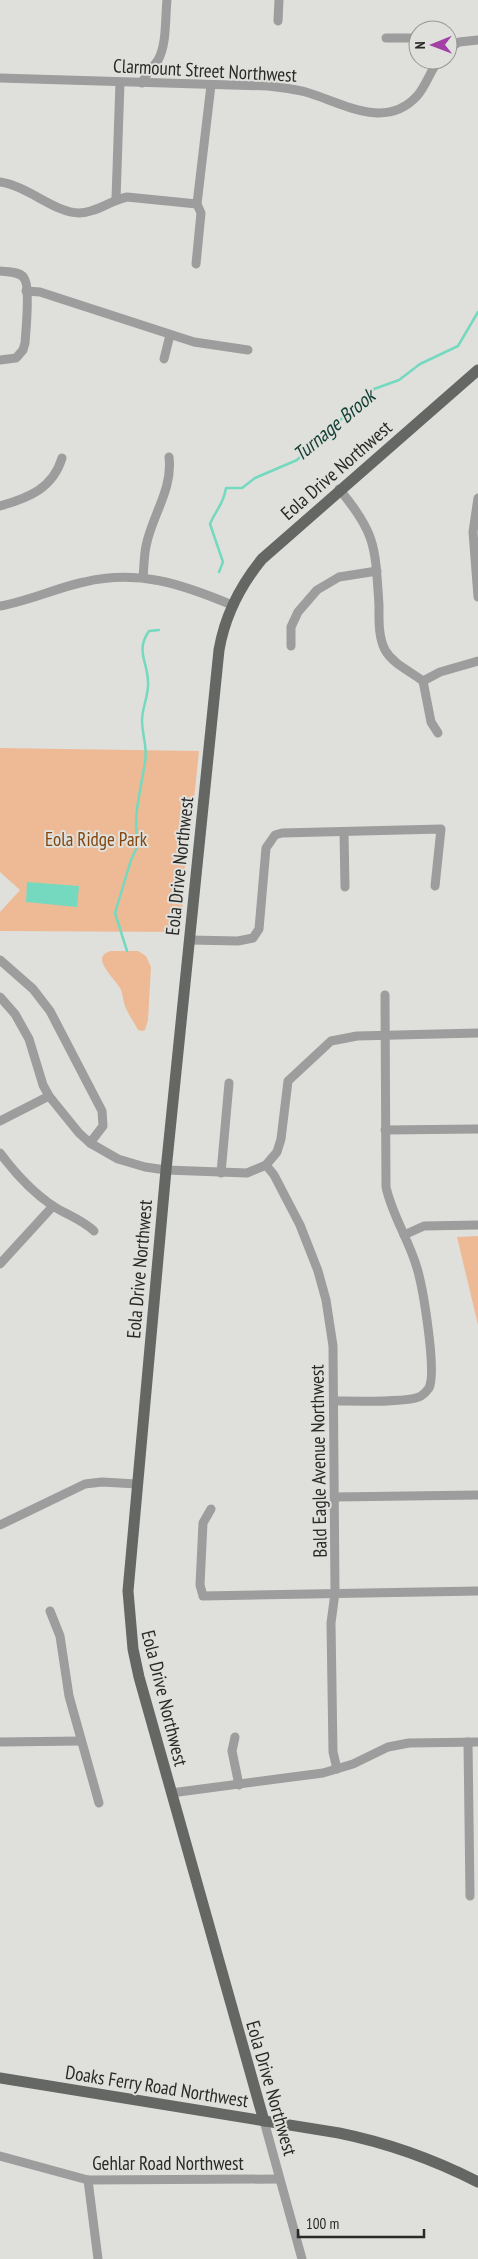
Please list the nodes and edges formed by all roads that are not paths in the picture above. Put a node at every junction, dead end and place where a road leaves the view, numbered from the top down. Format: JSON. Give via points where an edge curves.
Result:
{"nodes":[{"id":1,"x":167,"y":0,"type":"edge"},
{"id":2,"x":279,"y":0,"type":"edge"},
{"id":3,"x":278,"y":21,"type":"dead end"},
{"id":4,"x":386,"y":38,"type":"dead end"},
{"id":5,"x":408,"y":38,"type":"edge"},
{"id":6,"x":478,"y":40,"type":"edge"},
{"id":7,"x":458,"y":42,"type":"edge"},
{"id":8,"x":433,"y":70,"type":"edge"},
{"id":9,"x":0,"y":78,"type":"edge"},
{"id":10,"x":120,"y":82,"type":"junction"},
{"id":11,"x":142,"y":83,"type":"junction"},
{"id":12,"x":211,"y":85,"type":"junction"},
{"id":13,"x":0,"y":182,"type":"edge"},
{"id":14,"x":116,"y":199,"type":"junction"},
{"id":15,"x":197,"y":204,"type":"junction"},
{"id":16,"x":196,"y":264,"type":"dead end"},
{"id":17,"x":0,"y":271,"type":"edge"},
{"id":18,"x":26,"y":291,"type":"junction"},
{"id":19,"x":170,"y":335,"type":"junction"},
{"id":20,"x":248,"y":350,"type":"dead end"},
{"id":21,"x":164,"y":359,"type":"dead end"},
{"id":22,"x":0,"y":360,"type":"edge"},
{"id":23,"x":478,"y":370,"type":"edge"},
{"id":24,"x":169,"y":456,"type":"dead end"},
{"id":25,"x":62,"y":458,"type":"dead end"},
{"id":26,"x":339,"y":489,"type":"junction"},
{"id":27,"x":478,"y":498,"type":"edge"},
{"id":28,"x":0,"y":506,"type":"edge"},
{"id":29,"x":377,"y":572,"type":"junction"},
{"id":30,"x":143,"y":577,"type":"junction"},
{"id":31,"x":478,"y":597,"type":"edge"},
{"id":32,"x":232,"y":605,"type":"junction"},
{"id":33,"x":0,"y":606,"type":"edge"},
{"id":34,"x":291,"y":646,"type":"dead end"},
{"id":35,"x":478,"y":661,"type":"edge"},
{"id":36,"x":423,"y":680,"type":"junction"},
{"id":37,"x":438,"y":733,"type":"dead end"},
{"id":38,"x":344,"y":832,"type":"junction"},
{"id":39,"x":345,"y":886,"type":"dead end"},
{"id":40,"x":435,"y":886,"type":"dead end"},
{"id":41,"x":190,"y":940,"type":"junction"},
{"id":42,"x":0,"y":960,"type":"edge"},
{"id":43,"x":385,"y":995,"type":"dead end"},
{"id":44,"x":0,"y":997,"type":"edge"},
{"id":45,"x":478,"y":1032,"type":"edge"},
{"id":46,"x":385,"y":1035,"type":"junction"},
{"id":47,"x":229,"y":1083,"type":"dead end"},
{"id":48,"x":49,"y":1096,"type":"junction"},
{"id":49,"x":0,"y":1121,"type":"edge"},
{"id":50,"x":478,"y":1129,"type":"edge"},
{"id":51,"x":385,"y":1130,"type":"junction"},
{"id":52,"x":90,"y":1143,"type":"junction"},
{"id":53,"x":0,"y":1153,"type":"edge"},
{"id":54,"x":266,"y":1165,"type":"junction"},
{"id":55,"x":166,"y":1170,"type":"junction"},
{"id":56,"x":221,"y":1173,"type":"junction"},
{"id":57,"x":53,"y":1206,"type":"junction"},
{"id":58,"x":478,"y":1226,"type":"edge"},
{"id":59,"x":94,"y":1231,"type":"dead end"},
{"id":60,"x":404,"y":1235,"type":"junction"},
{"id":61,"x":0,"y":1264,"type":"edge"},
{"id":62,"x":334,"y":1401,"type":"junction"},
{"id":63,"x":137,"y":1484,"type":"junction"},
{"id":64,"x":478,"y":1495,"type":"edge"},
{"id":65,"x":335,"y":1497,"type":"junction"},
{"id":66,"x":211,"y":1509,"type":"dead end"},
{"id":67,"x":0,"y":1525,"type":"edge"},
{"id":68,"x":478,"y":1590,"type":"edge"},
{"id":69,"x":335,"y":1593,"type":"junction"},
{"id":70,"x":50,"y":1611,"type":"dead end"},
{"id":71,"x":235,"y":1737,"type":"dead end"},
{"id":72,"x":81,"y":1741,"type":"junction"},
{"id":73,"x":0,"y":1742,"type":"edge"},
{"id":74,"x":468,"y":1742,"type":"junction"},
{"id":75,"x":478,"y":1742,"type":"edge"},
{"id":76,"x":337,"y":1769,"type":"junction"},
{"id":77,"x":239,"y":1785,"type":"junction"},
{"id":78,"x":171,"y":1793,"type":"junction"},
{"id":79,"x":99,"y":1804,"type":"dead end"},
{"id":80,"x":474,"y":1845,"type":"edge"},
{"id":81,"x":470,"y":1896,"type":"dead end"},
{"id":82,"x":0,"y":2078,"type":"edge"},
{"id":83,"x":264,"y":2120,"type":"junction"},
{"id":84,"x":0,"y":2156,"type":"edge"},
{"id":85,"x":279,"y":2178,"type":"junction"},
{"id":86,"x":88,"y":2180,"type":"junction"},
{"id":87,"x":478,"y":2182,"type":"edge"},
{"id":88,"x":98,"y":2259,"type":"edge"},
{"id":89,"x":302,"y":2259,"type":"edge"}],
"edges":[{"from":1,"to":11,"type":"street","via":[[162,47]]},
{"from":2,"to":3,"type":"street"},
{"from":4,"to":5,"type":"street"},
{"from":6,"to":7,"type":"street"},
{"from":8,"to":12,"type":"street","name":"Clarmount Street Northwest","via":[[416,97],[388,113],[366,113],[308,92],[290,89]]},
{"from":9,"to":10,"type":"street","name":"Clarmount Street Northwest"},
{"from":10,"to":11,"type":"street","name":"Clarmount Street Northwest"},
{"from":10,"to":14,"type":"street"},
{"from":11,"to":12,"type":"street","name":"Clarmount Street Northwest"},
{"from":12,"to":15,"type":"street"},
{"from":13,"to":14,"type":"street","via":[[21,187],[67,211],[80,213]]},
{"from":14,"to":15,"type":"street","via":[[138,197]]},
{"from":15,"to":16,"type":"street","via":[[201,213]]},
{"from":17,"to":18,"type":"street","via":[[22,276]]},
{"from":18,"to":19,"type":"street","via":[[40,292]]},
{"from":18,"to":22,"type":"street","via":[[23,350],[16,358]]},
{"from":19,"to":20,"type":"street"},
{"from":19,"to":21,"type":"street"},
{"from":23,"to":26,"type":"main road","name":"Eola Drive Northwest"},
{"from":24,"to":30,"type":"street","via":[[171,471],[146,546]]},
{"from":25,"to":28,"type":"street","via":[[54,478],[44,487],[17,502]]},
{"from":26,"to":29,"type":"street","via":[[371,534]]},
{"from":26,"to":32,"type":"main road","name":"Eola Drive Northwest","via":[[262,558]]},
{"from":27,"to":31,"type":"street","via":[[473,532]]},
{"from":29,"to":34,"type":"street","via":[[339,577],[316,590],[298,612],[291,627]]},
{"from":29,"to":36,"type":"street","via":[[380,631],[386,651],[396,663]]},
{"from":30,"to":32,"type":"street","via":[[176,583]]},
{"from":30,"to":33,"type":"street","via":[[83,582]]},
{"from":32,"to":41,"type":"main road","name":"Eola Drive Northwest","via":[[219,650]]},
{"from":35,"to":36,"type":"street"},
{"from":36,"to":37,"type":"street","via":[[431,722]]},
{"from":38,"to":39,"type":"street"},
{"from":38,"to":40,"type":"street","via":[[441,829]]},
{"from":38,"to":41,"type":"street","via":[[275,835],[266,848],[259,929],[253,938],[238,941]]},
{"from":41,"to":55,"type":"main road","name":"Eola Drive Northwest"},
{"from":42,"to":52,"type":"street","via":[[28,984],[50,1011],[102,1111],[103,1126]]},
{"from":43,"to":46,"type":"street"},
{"from":44,"to":48,"type":"street","via":[[30,1039]]},
{"from":45,"to":46,"type":"street"},
{"from":46,"to":51,"type":"street"},
{"from":46,"to":54,"type":"street","via":[[347,1036],[331,1041],[294,1073],[286,1087],[281,1139],[277,1152]]},
{"from":47,"to":56,"type":"street"},
{"from":48,"to":49,"type":"street"},
{"from":48,"to":52,"type":"street","via":[[67,1121]]},
{"from":50,"to":51,"type":"street"},
{"from":51,"to":60,"type":"street","via":[[386,1187]]},
{"from":52,"to":55,"type":"street","via":[[125,1161]]},
{"from":53,"to":57,"type":"street","via":[[30,1187]]},
{"from":54,"to":56,"type":"street","via":[[248,1173]]},
{"from":54,"to":62,"type":"street","name":"Bald Eagle Avenue Northwest","via":[[300,1225],[318,1271],[330,1324]]},
{"from":55,"to":56,"type":"street"},
{"from":55,"to":63,"type":"main road","name":"Eola Drive Northwest"},
{"from":57,"to":59,"type":"street","via":[[83,1221]]},
{"from":57,"to":61,"type":"street"},
{"from":58,"to":60,"type":"street","via":[[424,1226]]},
{"from":60,"to":62,"type":"street","via":[[417,1266],[427,1320],[430,1382],[424,1393],[412,1399]]},
{"from":62,"to":65,"type":"street","name":"Bald Eagle Avenue Northwest"},
{"from":63,"to":67,"type":"street","via":[[85,1484]]},
{"from":63,"to":78,"type":"main road","name":"Eola Drive Northwest","via":[[128,1575],[130,1628],[139,1677]]},
{"from":64,"to":65,"type":"street"},
{"from":65,"to":69,"type":"street","name":"Bald Eagle Avenue Northwest"},
{"from":66,"to":69,"type":"street","via":[[203,1523],[200,1585],[203,1596]]},
{"from":68,"to":69,"type":"street"},
{"from":69,"to":76,"type":"street","name":"Bald Eagle Avenue Northwest","via":[[331,1645],[333,1752]]},
{"from":70,"to":72,"type":"street","via":[[60,1636],[69,1696]]},
{"from":71,"to":77,"type":"street","via":[[232,1751]]},
{"from":72,"to":73,"type":"street"},
{"from":72,"to":79,"type":"street"},
{"from":74,"to":75,"type":"street"},
{"from":74,"to":76,"type":"street","via":[[409,1743]]},
{"from":74,"to":80,"type":"street"},
{"from":76,"to":77,"type":"street"},
{"from":77,"to":78,"type":"street"},
{"from":78,"to":83,"type":"main road","name":"Eola Drive Northwest"},
{"from":80,"to":81,"type":"street"},
{"from":82,"to":83,"type":"main road","name":"Doaks Ferry Road Northwest"},
{"from":83,"to":85,"type":"street","name":"Eola Drive Northwest"},
{"from":83,"to":87,"type":"main road","name":"Doaks Ferry Road Northwest","via":[[374,2140],[419,2154]]},
{"from":84,"to":86,"type":"street","name":"Gehlar Road Northwest"},
{"from":85,"to":86,"type":"street","name":"Gehlar Road Northwest"},
{"from":85,"to":89,"type":"street","name":"Eola Drive Northwest"},
{"from":86,"to":88,"type":"street"}]}
